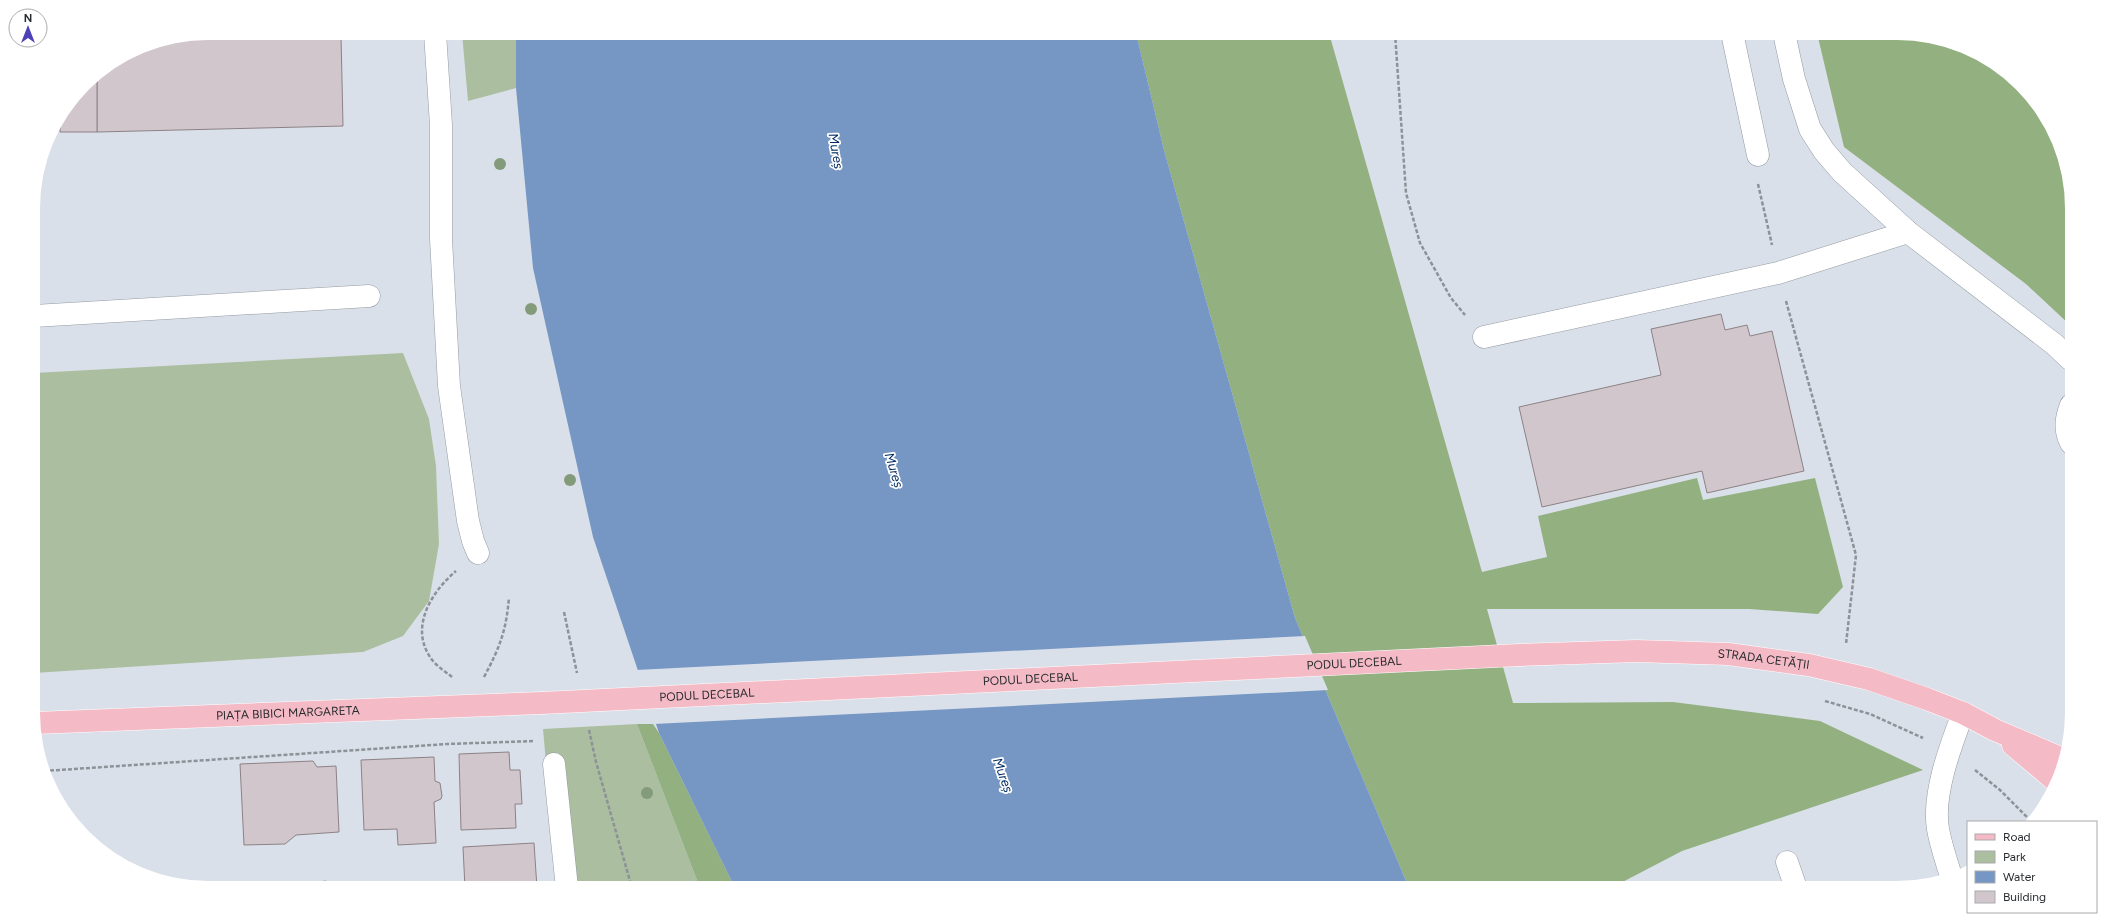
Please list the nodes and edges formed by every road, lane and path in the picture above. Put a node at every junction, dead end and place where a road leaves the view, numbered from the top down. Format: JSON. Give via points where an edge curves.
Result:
{"nodes":[{"id":1,"x":435,"y":40,"type":"edge"},
{"id":2,"x":1395,"y":40,"type":"edge"},
{"id":3,"x":1733,"y":40,"type":"edge"},
{"id":4,"x":1786,"y":40,"type":"edge"},
{"id":5,"x":1758,"y":156,"type":"joint"},
{"id":6,"x":1908,"y":232,"type":"junction"},
{"id":7,"x":1778,"y":273,"type":"junction"},
{"id":8,"x":369,"y":296,"type":"dead end"},
{"id":9,"x":40,"y":316,"type":"edge"},
{"id":10,"x":1484,"y":337,"type":"joint"},
{"id":11,"x":2065,"y":354,"type":"edge"},
{"id":12,"x":478,"y":553,"type":"joint"},
{"id":13,"x":509,"y":598,"type":"dead end"},
{"id":14,"x":564,"y":612,"type":"dead end"},
{"id":15,"x":1846,"y":650,"type":"dead end"},
{"id":16,"x":1520,"y":655,"type":"joint"},
{"id":17,"x":578,"y":680,"type":"dead end"},
{"id":18,"x":456,"y":681,"type":"dead end"},
{"id":19,"x":482,"y":681,"type":"dead end"},
{"id":20,"x":1821,"y":700,"type":"dead end"},
{"id":21,"x":542,"y":703,"type":"joint"},
{"id":22,"x":40,"y":712,"type":"edge"},
{"id":23,"x":1962,"y":713,"type":"junction"},
{"id":24,"x":58,"y":721,"type":"junction"},
{"id":25,"x":40,"y":722,"type":"edge"},
{"id":26,"x":588,"y":725,"type":"dead end"},
{"id":27,"x":1995,"y":730,"type":"junction"},
{"id":28,"x":543,"y":741,"type":"dead end"},
{"id":29,"x":1949,"y":750,"type":"junction"},
{"id":30,"x":2059,"y":757,"type":"edge"},
{"id":31,"x":554,"y":764,"type":"dead end"},
{"id":32,"x":50,"y":771,"type":"edge"},
{"id":33,"x":2052,"y":778,"type":"edge"},
{"id":34,"x":2028,"y":818,"type":"edge"},
{"id":35,"x":1787,"y":862,"type":"dead end"},
{"id":36,"x":1950,"y":872,"type":"edge"},
{"id":37,"x":566,"y":881,"type":"edge"},
{"id":38,"x":630,"y":881,"type":"edge"},
{"id":39,"x":1794,"y":881,"type":"edge"}],
"edges":[{"from":1,"to":12,"type":"street","via":[[441,125],[441,239],[449,386],[468,521]]},
{"from":2,"to":10,"type":"path","via":[[1406,193],[1420,243],[1451,298]]},
{"from":3,"to":5,"type":"street"},
{"from":4,"to":6,"type":"street","via":[[1794,79],[1810,129],[1820,145],[1842,172]]},
{"from":5,"to":7,"type":"path","via":[[1754,170]]},
{"from":6,"to":7,"type":"street"},
{"from":6,"to":11,"type":"street"},
{"from":7,"to":10,"type":"street"},
{"from":7,"to":15,"type":"path","via":[[1856,555]]},
{"from":8,"to":9,"type":"street"},
{"from":12,"to":18,"type":"path","via":[[450,576],[434,594],[422,622],[425,646],[433,661]]},
{"from":13,"to":19,"type":"path","via":[[505,631]]},
{"from":14,"to":17,"type":"path"},
{"from":16,"to":21,"type":"main road","name":"PODUL DECEBAL","bridge":true},
{"from":16,"to":23,"type":"main road","name":"STRADA CETĂȚII","via":[[1637,651],[1743,656],[1809,665],[1869,680]]},
{"from":20,"to":29,"type":"path","via":[[1870,714]]},
{"from":21,"to":24,"type":"main road","name":"PIAȚA BIBICI MARGARETA"},
{"from":22,"to":24,"type":"main road"},
{"from":23,"to":27,"type":"main road","name":"STRADA CETĂȚII"},
{"from":23,"to":29,"type":"street"},
{"from":24,"to":25,"type":"main road","name":"PIAȚA BIBICI MARGARETA"},
{"from":26,"to":38,"type":"path"},
{"from":27,"to":30,"type":"main road","name":"STRADA CETĂȚII"},
{"from":27,"to":33,"type":"main road","name":"STRADA CETĂȚII"},
{"from":28,"to":32,"type":"path","via":[[447,744]]},
{"from":29,"to":34,"type":"path","via":[[2000,790]]},
{"from":29,"to":36,"type":"street","via":[[1939,800],[1938,828]]},
{"from":31,"to":37,"type":"street"},
{"from":35,"to":39,"type":"street"}]}
